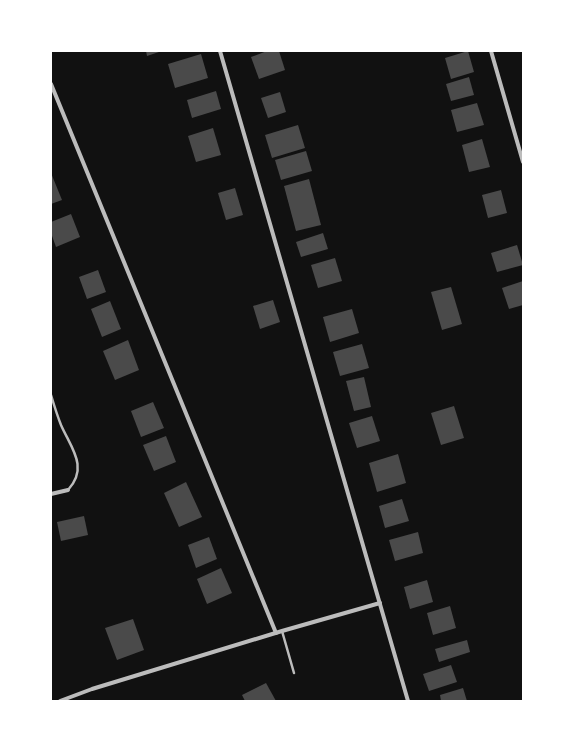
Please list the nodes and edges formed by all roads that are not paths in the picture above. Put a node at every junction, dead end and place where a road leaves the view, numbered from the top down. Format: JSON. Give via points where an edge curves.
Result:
{"nodes":[{"id":1,"x":220,"y":51,"type":"edge"},
{"id":2,"x":491,"y":51,"type":"edge"},
{"id":3,"x":51,"y":84,"type":"edge"},
{"id":4,"x":523,"y":162,"type":"edge"},
{"id":5,"x":51,"y":395,"type":"edge"},
{"id":6,"x":68,"y":490,"type":"joint"},
{"id":7,"x":51,"y":494,"type":"edge"},
{"id":8,"x":380,"y":603,"type":"junction"},
{"id":9,"x":282,"y":631,"type":"junction"},
{"id":10,"x":276,"y":633,"type":"junction"},
{"id":11,"x":294,"y":673,"type":"dead end"},
{"id":12,"x":60,"y":701,"type":"edge"},
{"id":13,"x":408,"y":701,"type":"edge"}],
"edges":[{"from":1,"to":8,"type":"street"},
{"from":2,"to":4,"type":"street"},
{"from":3,"to":10,"type":"street"},
{"from":5,"to":6,"type":"lane","via":[[61,425],[76,453],[78,474],[75,483]]},
{"from":6,"to":7,"type":"street"},
{"from":8,"to":9,"type":"street"},
{"from":8,"to":13,"type":"street"},
{"from":9,"to":10,"type":"street"},
{"from":9,"to":11,"type":"lane"},
{"from":10,"to":12,"type":"street"}]}
